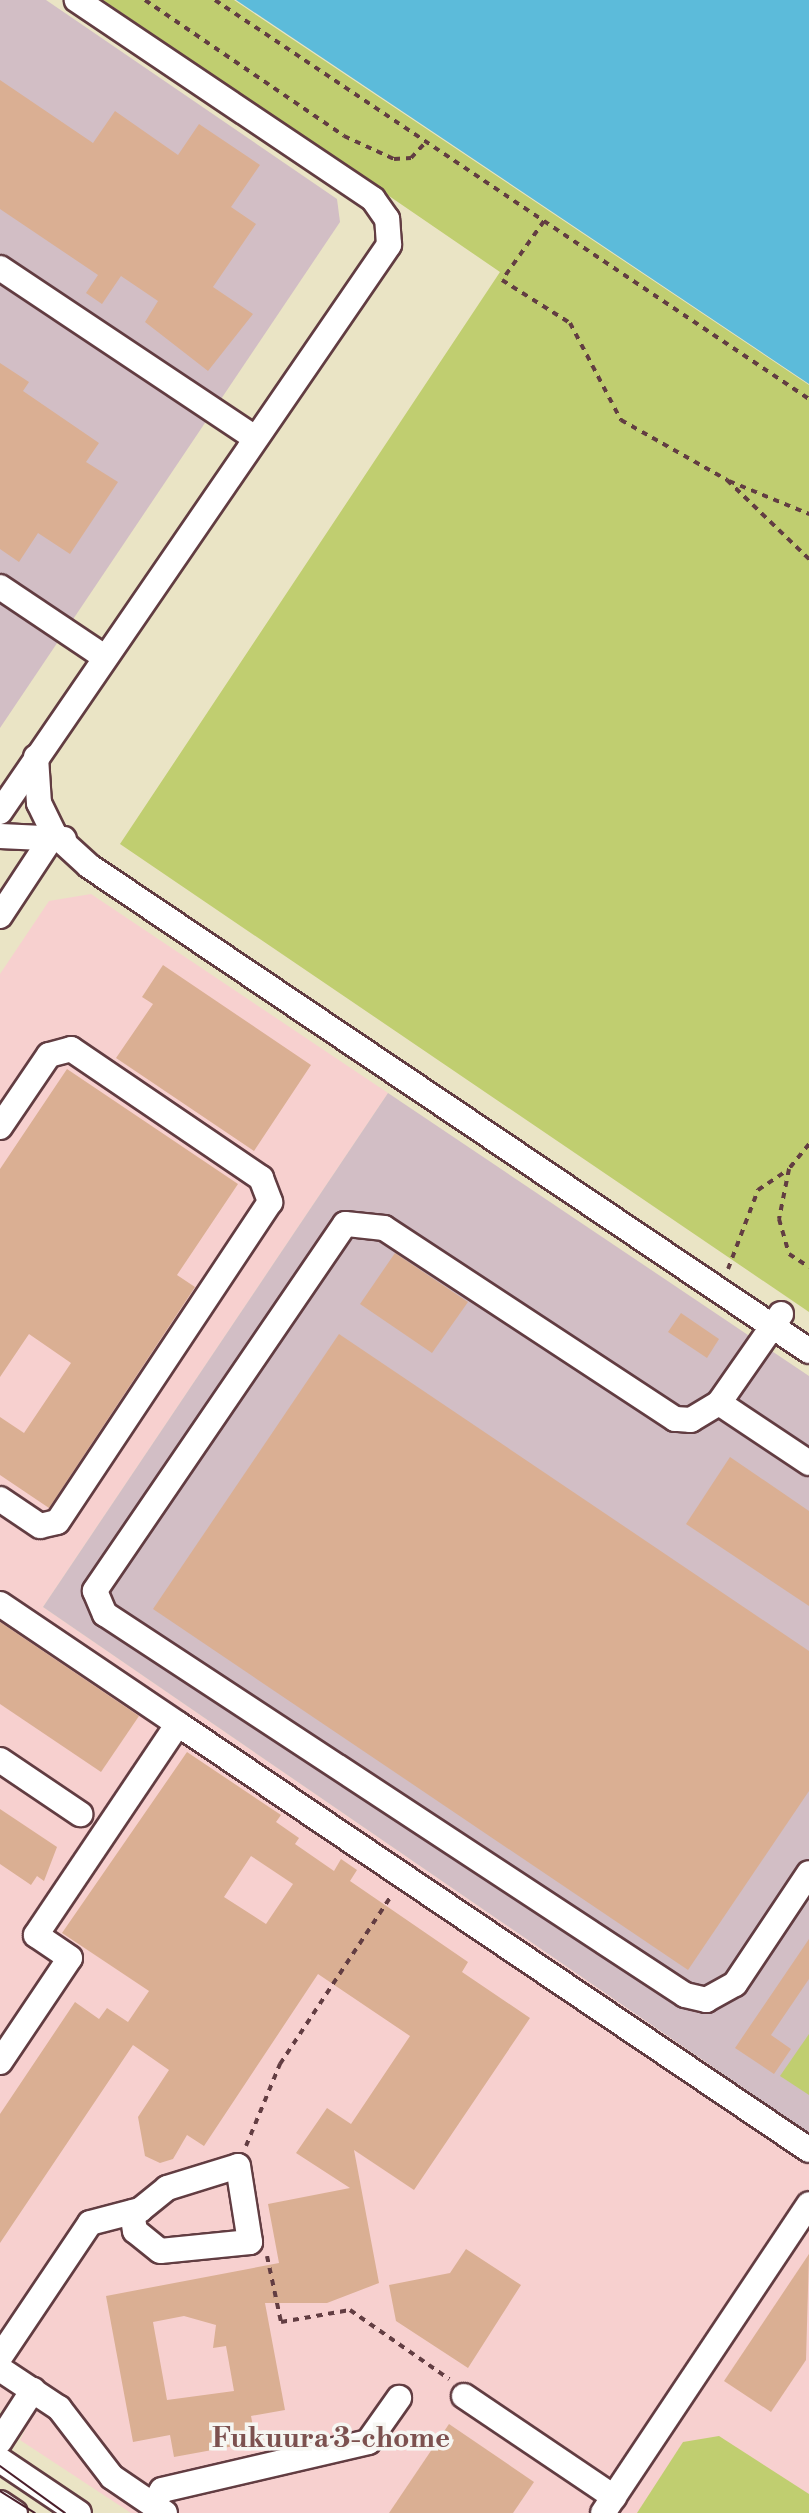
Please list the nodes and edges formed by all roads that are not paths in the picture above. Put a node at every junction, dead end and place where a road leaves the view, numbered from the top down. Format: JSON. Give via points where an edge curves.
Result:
{"nodes":[{"id":1,"x":77,"y":0,"type":"edge"},
{"id":2,"x":0,"y":268,"type":"edge"},
{"id":3,"x":253,"y":437,"type":"junction"},
{"id":4,"x":0,"y":587,"type":"edge"},
{"id":5,"x":103,"y":656,"type":"junction"},
{"id":6,"x":36,"y":757,"type":"junction"},
{"id":7,"x":0,"y":812,"type":"edge"},
{"id":8,"x":54,"y":834,"type":"junction"},
{"id":9,"x":0,"y":836,"type":"edge"},
{"id":10,"x":0,"y":916,"type":"edge"},
{"id":11,"x":0,"y":1127,"type":"edge"},
{"id":12,"x":777,"y":1320,"type":"junction"},
{"id":13,"x":809,"y":1333,"type":"edge"},
{"id":14,"x":809,"y":1351,"type":"edge"},
{"id":15,"x":719,"y":1403,"type":"junction"},
{"id":16,"x":809,"y":1463,"type":"edge"},
{"id":17,"x":0,"y":1499,"type":"edge"},
{"id":18,"x":0,"y":1604,"type":"edge"},
{"id":19,"x":178,"y":1724,"type":"junction"},
{"id":20,"x":0,"y":1760,"type":"edge"},
{"id":21,"x":80,"y":1814,"type":"dead end"},
{"id":22,"x":809,"y":1873,"type":"edge"},
{"id":23,"x":0,"y":2062,"type":"edge"},
{"id":24,"x":809,"y":2150,"type":"edge"},
{"id":25,"x":809,"y":2204,"type":"edge"},
{"id":26,"x":132,"y":2212,"type":"junction"},
{"id":27,"x":0,"y":2357,"type":"edge"},
{"id":28,"x":0,"y":2369,"type":"edge"},
{"id":29,"x":33,"y":2390,"type":"junction"},
{"id":30,"x":464,"y":2396,"type":"road end"},
{"id":31,"x":399,"y":2398,"type":"dead end"},
{"id":32,"x":0,"y":2441,"type":"edge"},
{"id":33,"x":0,"y":2460,"type":"edge"},
{"id":34,"x":0,"y":2503,"type":"edge"},
{"id":35,"x":608,"y":2505,"type":"edge"},
{"id":36,"x":159,"y":2509,"type":"edge"},
{"id":37,"x":15,"y":2513,"type":"edge"},
{"id":38,"x":79,"y":2513,"type":"edge"}],
"edges":[{"from":1,"to":3,"type":"street","via":[[373,199],[387,219],[389,245]]},
{"from":2,"to":3,"type":"street"},
{"from":3,"to":5,"type":"street"},
{"from":4,"to":5,"type":"street"},
{"from":5,"to":6,"type":"street"},
{"from":6,"to":7,"type":"street"},
{"from":6,"to":8,"type":"street","via":[[39,803]]},
{"from":8,"to":9,"type":"street"},
{"from":8,"to":10,"type":"street"},
{"from":8,"to":12,"type":"street","via":[[89,866]]},
{"from":8,"to":12,"type":"street","via":[[97,854],[724,1275]]},
{"from":11,"to":17,"type":"street","via":[[49,1055],[71,1049],[261,1178],[270,1202],[62,1517],[40,1526]]},
{"from":12,"to":13,"type":"street"},
{"from":12,"to":14,"type":"street"},
{"from":12,"to":15,"type":"street"},
{"from":15,"to":16,"type":"street"},
{"from":15,"to":22,"type":"street","via":[[691,1420],[661,1413],[384,1228],[345,1224],[97,1583],[96,1600],[105,1614],[303,1748],[685,1995],[706,2000],[735,1984]]},
{"from":18,"to":19,"type":"street"},
{"from":19,"to":23,"type":"street","via":[[36,1935],[70,1958]]},
{"from":19,"to":24,"type":"street"},
{"from":20,"to":21,"type":"street"},
{"from":25,"to":35,"type":"street"},
{"from":26,"to":26,"type":"street","via":[[167,2188],[238,2166],[250,2242],[160,2251],[135,2231]]},
{"from":26,"to":27,"type":"street","via":[[90,2223]]},
{"from":28,"to":29,"type":"street"},
{"from":29,"to":32,"type":"street"},
{"from":29,"to":36,"type":"street","via":[[59,2408],[112,2477]]},
{"from":30,"to":35,"type":"street"},
{"from":31,"to":36,"type":"street","via":[[368,2442],[162,2490]]},
{"from":33,"to":38,"type":"street"},
{"from":34,"to":37,"type":"street"}]}
